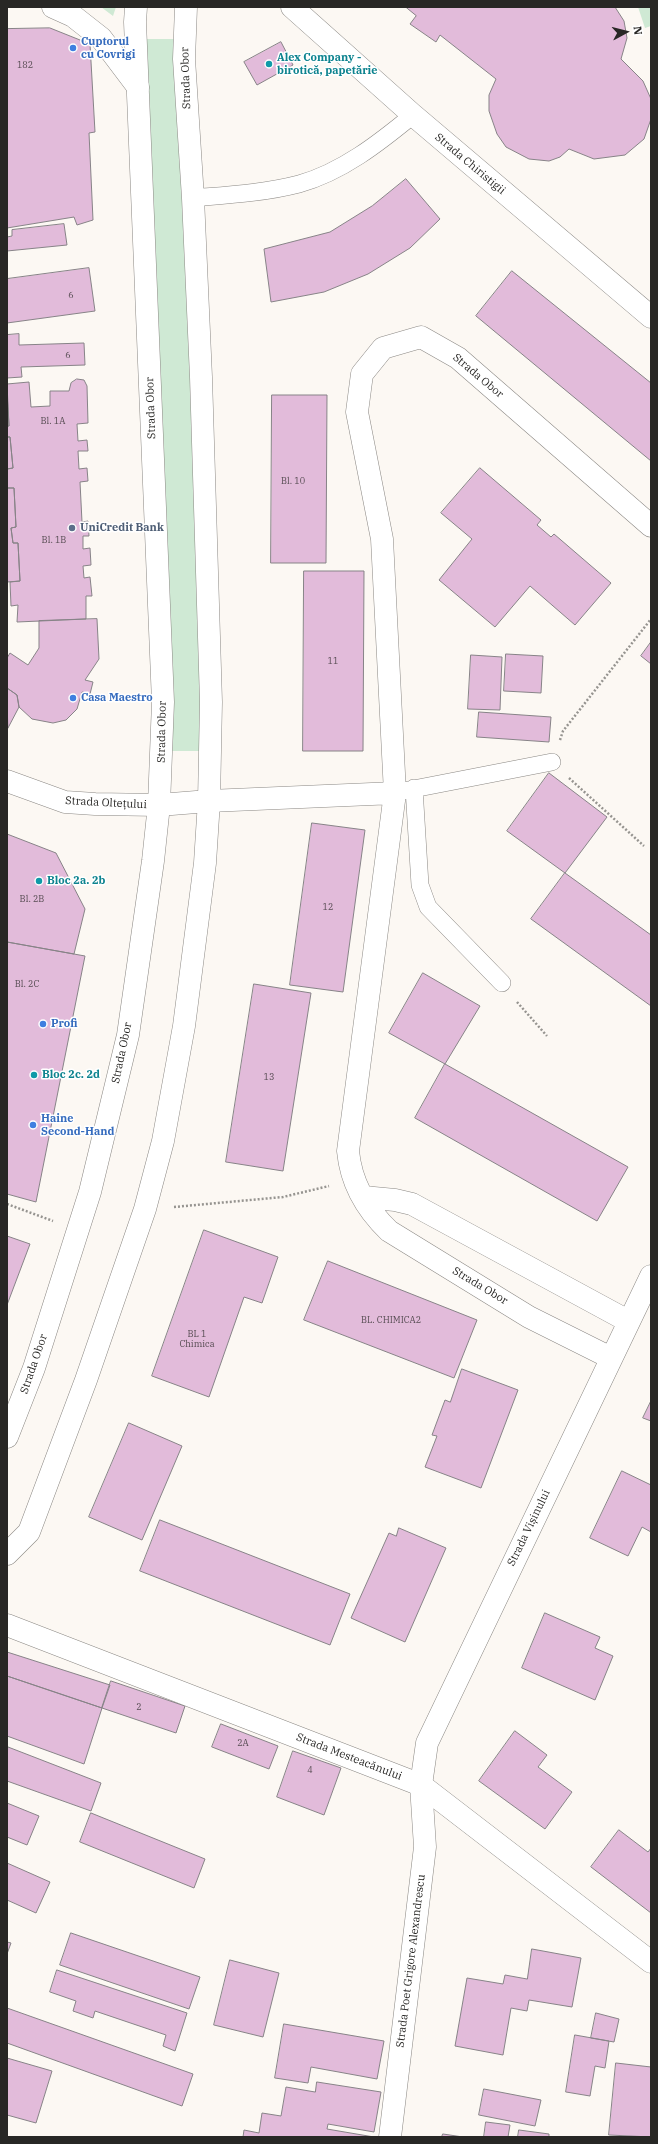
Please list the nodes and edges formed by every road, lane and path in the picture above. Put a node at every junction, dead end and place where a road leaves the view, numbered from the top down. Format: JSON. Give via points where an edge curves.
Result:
{"nodes":[{"id":1,"x":53,"y":7,"type":"edge"},
{"id":2,"x":136,"y":7,"type":"edge"},
{"id":3,"x":186,"y":7,"type":"edge"},
{"id":4,"x":292,"y":7,"type":"edge"},
{"id":5,"x":138,"y":88,"type":"junction"},
{"id":6,"x":413,"y":115,"type":"junction"},
{"id":7,"x":193,"y":198,"type":"junction"},
{"id":8,"x":651,"y":317,"type":"edge"},
{"id":9,"x":651,"y":526,"type":"edge"},
{"id":10,"x":651,"y":619,"type":"edge"},
{"id":11,"x":552,"y":762,"type":"junction"},
{"id":12,"x":7,"y":781,"type":"edge"},
{"id":13,"x":404,"y":791,"type":"junction"},
{"id":14,"x":209,"y":801,"type":"junction"},
{"id":15,"x":160,"y":805,"type":"junction"},
{"id":16,"x":644,"y":846,"type":"dead end"},
{"id":17,"x":502,"y":983,"type":"joint"},
{"id":18,"x":547,"y":1036,"type":"dead end"},
{"id":19,"x":358,"y":1189,"type":"junction"},
{"id":20,"x":7,"y":1204,"type":"edge"},
{"id":21,"x":145,"y":1210,"type":"junction"},
{"id":22,"x":32,"y":1214,"type":"dead end"},
{"id":23,"x":648,"y":1289,"type":"edge"},
{"id":24,"x":628,"y":1321,"type":"junction"},
{"id":25,"x":611,"y":1358,"type":"junction"},
{"id":26,"x":7,"y":1437,"type":"edge"},
{"id":27,"x":7,"y":1554,"type":"edge"},
{"id":28,"x":7,"y":1625,"type":"edge"},
{"id":29,"x":421,"y":1785,"type":"junction"},
{"id":30,"x":651,"y":1962,"type":"edge"},
{"id":31,"x":390,"y":2137,"type":"edge"}],
"edges":[{"from":1,"to":5,"type":"main road","via":[[73,16],[101,38]]},
{"from":2,"to":5,"type":"main road","name":"Strada Obor"},
{"from":3,"to":7,"type":"main road","name":"Strada Obor","via":[[184,59]]},
{"from":4,"to":6,"type":"main road","name":"Strada Chiristigii"},
{"from":5,"to":15,"type":"main road","name":"Strada Obor","via":[[163,702]]},
{"from":6,"to":7,"type":"lane","via":[[370,148],[337,168],[299,184]]},
{"from":6,"to":8,"type":"main road","name":"Strada Chiristigii"},
{"from":7,"to":14,"type":"main road","name":"Strada Obor","via":[[210,694]]},
{"from":9,"to":13,"type":"main road","name":"Strada Obor","via":[[458,358],[421,337],[383,348],[362,374],[357,412],[382,539]]},
{"from":10,"to":11,"type":"path","via":[[563,731]]},
{"from":11,"to":13,"type":"lane"},
{"from":11,"to":16,"type":"path"},
{"from":12,"to":15,"type":"main road","name":"Strada Oltețului","via":[[66,802]]},
{"from":13,"to":14,"type":"main road"},
{"from":13,"to":17,"type":"lane","via":[[420,885],[428,907]]},
{"from":13,"to":19,"type":"main road","name":"Strada Obor","via":[[348,1151]]},
{"from":14,"to":15,"type":"main road","name":"Strada Oltețului"},
{"from":14,"to":21,"type":"main road","name":"Strada Obor","via":[[205,863],[184,1026],[163,1141]]},
{"from":15,"to":26,"type":"main road","name":"Strada Obor","via":[[128,1035],[92,1184],[34,1368]]},
{"from":17,"to":18,"type":"path"},
{"from":19,"to":21,"type":"path"},
{"from":19,"to":24,"type":"main road","via":[[412,1204]]},
{"from":19,"to":25,"type":"main road","name":"Strada Obor","via":[[375,1217],[389,1231],[529,1317]]},
{"from":20,"to":22,"type":"path"},
{"from":21,"to":27,"type":"main road","name":"Strada Obor","via":[[86,1380],[29,1532]]},
{"from":23,"to":24,"type":"main road","name":"Strada Vișinului"},
{"from":24,"to":25,"type":"main road","name":"Strada Vișinului"},
{"from":25,"to":29,"type":"main road","name":"Strada Vișinului","via":[[427,1743]]},
{"from":28,"to":29,"type":"main road","name":"Strada Mesteacănului"},
{"from":29,"to":30,"type":"main road","name":"Strada Mesteacănului"},
{"from":29,"to":31,"type":"main road","name":"Strada Poet Grigore Alexandrescu","via":[[425,1847]]}]}
